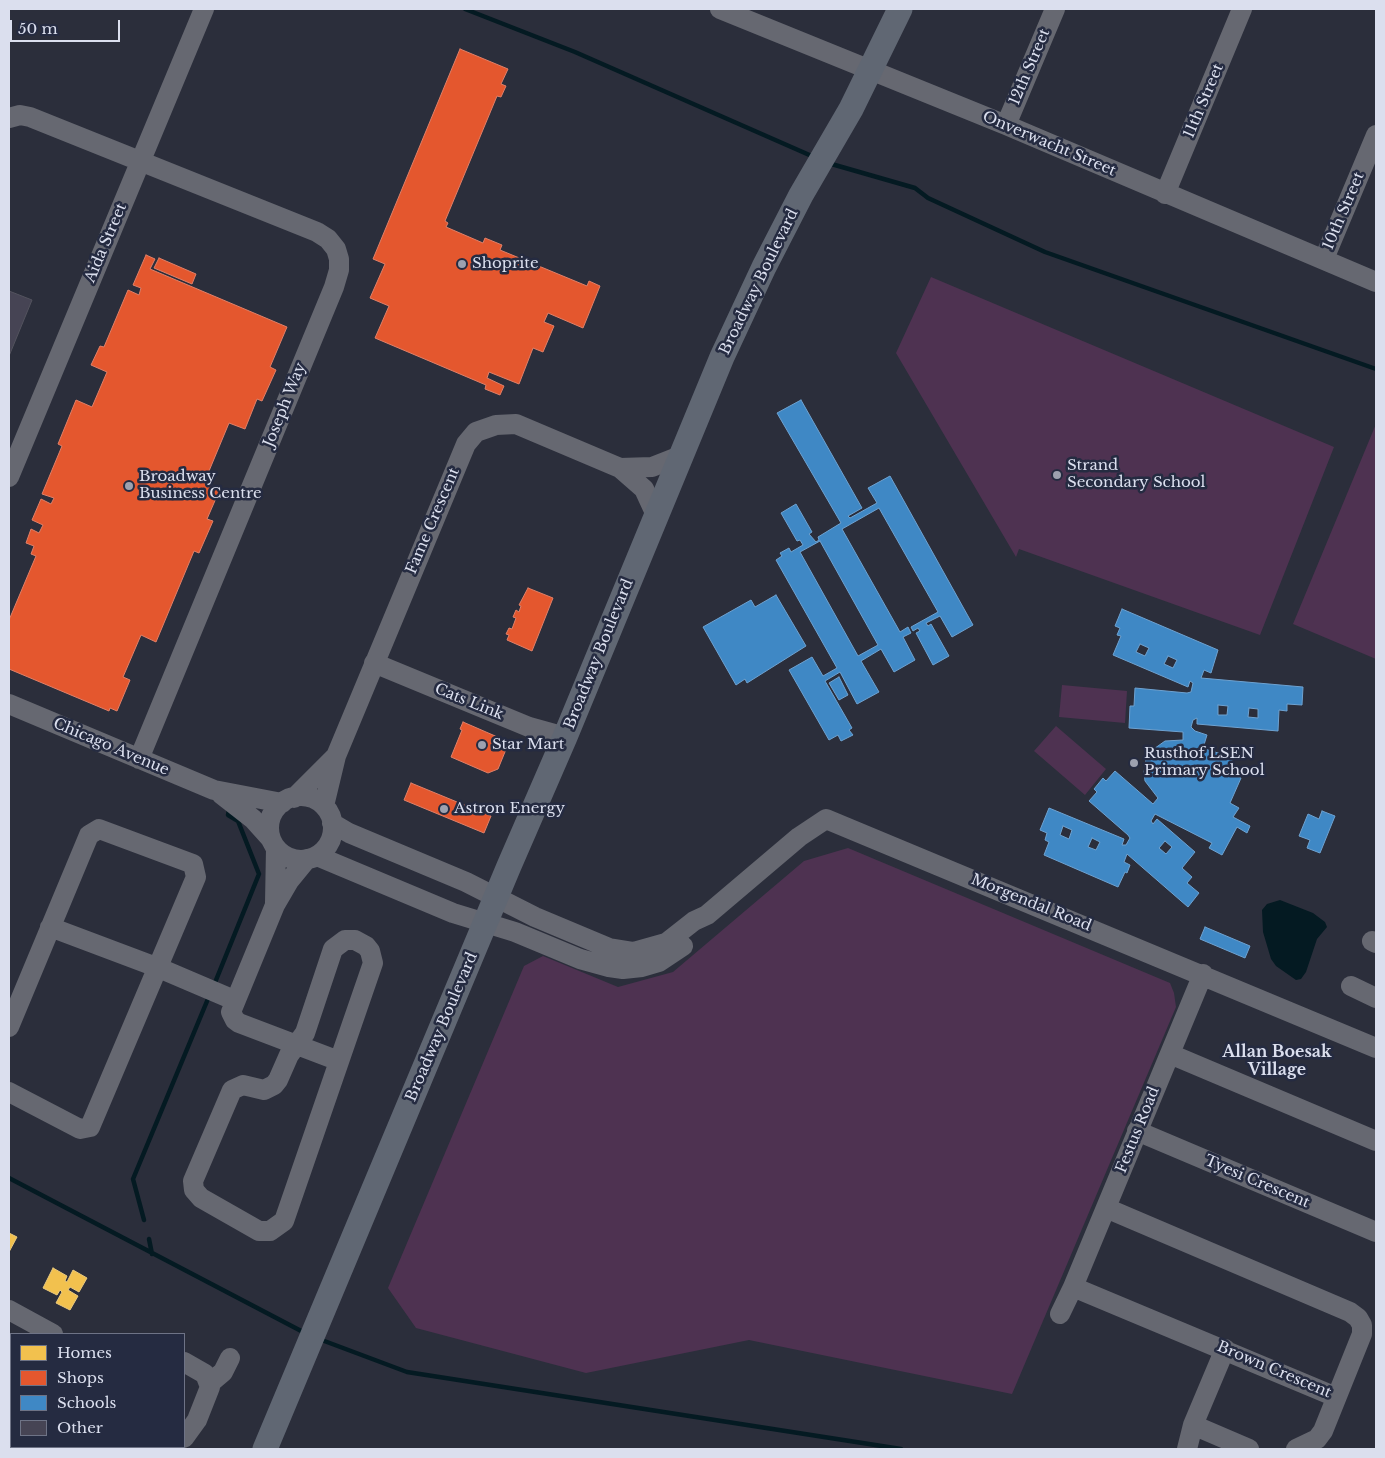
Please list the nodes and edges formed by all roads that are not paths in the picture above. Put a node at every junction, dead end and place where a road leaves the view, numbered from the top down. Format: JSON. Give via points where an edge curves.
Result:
{"nodes":[{"id":1,"x":204,"y":9,"type":"edge"},
{"id":2,"x":720,"y":9,"type":"edge"},
{"id":3,"x":900,"y":9,"type":"edge"},
{"id":4,"x":1055,"y":9,"type":"edge"},
{"id":5,"x":1242,"y":9,"type":"edge"},
{"id":6,"x":870,"y":70,"type":"junction"},
{"id":7,"x":9,"y":118,"type":"edge"},
{"id":8,"x":1006,"y":126,"type":"junction"},
{"id":9,"x":1376,"y":135,"type":"edge"},
{"id":10,"x":141,"y":161,"type":"junction"},
{"id":11,"x":1165,"y":194,"type":"junction"},
{"id":12,"x":1324,"y":259,"type":"junction"},
{"id":13,"x":1376,"y":282,"type":"edge"},
{"id":14,"x":680,"y":456,"type":"junction"},
{"id":15,"x":620,"y":468,"type":"junction"},
{"id":16,"x":9,"y":477,"type":"edge"},
{"id":17,"x":656,"y":515,"type":"junction"},
{"id":18,"x":374,"y":663,"type":"junction"},
{"id":19,"x":9,"y":704,"type":"edge"},
{"id":20,"x":565,"y":737,"type":"junction"},
{"id":21,"x":336,"y":756,"type":"junction"},
{"id":22,"x":139,"y":759,"type":"junction"},
{"id":23,"x":214,"y":790,"type":"junction"},
{"id":24,"x":288,"y":800,"type":"junction"},
{"id":25,"x":328,"y":815,"type":"junction"},
{"id":26,"x":274,"y":844,"type":"junction"},
{"id":27,"x":312,"y":858,"type":"junction"},
{"id":28,"x":496,"y":897,"type":"junction"},
{"id":29,"x":275,"y":905,"type":"junction"},
{"id":30,"x":707,"y":915,"type":"junction"},
{"id":31,"x":485,"y":924,"type":"junction"},
{"id":32,"x":50,"y":927,"type":"junction"},
{"id":33,"x":159,"y":968,"type":"junction"},
{"id":34,"x":1203,"y":974,"type":"junction"},
{"id":35,"x":1351,"y":986,"type":"dead end"},
{"id":36,"x":221,"y":994,"type":"junction"},
{"id":37,"x":1376,"y":998,"type":"edge"},
{"id":38,"x":9,"y":1027,"type":"edge"},
{"id":39,"x":296,"y":1045,"type":"junction"},
{"id":40,"x":1376,"y":1047,"type":"edge"},
{"id":41,"x":1170,"y":1054,"type":"junction"},
{"id":42,"x":339,"y":1061,"type":"junction"},
{"id":43,"x":9,"y":1092,"type":"edge"},
{"id":44,"x":1137,"y":1131,"type":"junction"},
{"id":45,"x":1376,"y":1141,"type":"edge"},
{"id":46,"x":1106,"y":1208,"type":"junction"},
{"id":47,"x":1376,"y":1232,"type":"edge"},
{"id":48,"x":1073,"y":1287,"type":"junction"},
{"id":49,"x":9,"y":1310,"type":"edge"},
{"id":50,"x":1060,"y":1314,"type":"dead end"},
{"id":51,"x":51,"y":1333,"type":"edge"},
{"id":52,"x":1225,"y":1349,"type":"junction"},
{"id":53,"x":230,"y":1358,"type":"dead end"},
{"id":54,"x":185,"y":1363,"type":"edge"},
{"id":55,"x":210,"y":1383,"type":"junction"},
{"id":56,"x":1336,"y":1397,"type":"junction"},
{"id":57,"x":1193,"y":1425,"type":"junction"},
{"id":58,"x":185,"y":1437,"type":"edge"},
{"id":59,"x":265,"y":1449,"type":"edge"},
{"id":60,"x":1186,"y":1449,"type":"edge"},
{"id":61,"x":1249,"y":1449,"type":"edge"},
{"id":62,"x":1296,"y":1449,"type":"edge"}],
"edges":[{"from":1,"to":10,"type":"street","name":"Aida Street"},
{"from":2,"to":6,"type":"street","name":"Onverwacht Street"},
{"from":3,"to":6,"type":"main road","name":"Broadway Boulevard"},
{"from":4,"to":8,"type":"street","name":"12th Street"},
{"from":5,"to":11,"type":"street","name":"11th Street"},
{"from":6,"to":8,"type":"street","name":"Onverwacht Street"},
{"from":6,"to":14,"type":"main road","name":"Broadway Boulevard","via":[[750,294]]},
{"from":7,"to":10,"type":"street","name":"Joseph Way","via":[[30,117]]},
{"from":8,"to":11,"type":"street","name":"Onverwacht Street"},
{"from":9,"to":12,"type":"street","name":"10th Street"},
{"from":10,"to":16,"type":"street","name":"Aida Street"},
{"from":10,"to":22,"type":"street","name":"Joseph Way","via":[[317,232],[336,249],[339,270]]},
{"from":11,"to":12,"type":"street","name":"Onverwacht Street"},
{"from":12,"to":13,"type":"street","name":"Onverwacht Street"},
{"from":14,"to":15,"type":"street","name":"Fame Crescent","via":[[652,467]]},
{"from":14,"to":17,"type":"main road","name":"Broadway Boulevard"},
{"from":15,"to":17,"type":"street","name":"Fame Crescent","via":[[644,489]]},
{"from":15,"to":18,"type":"street","name":"Fame Crescent","via":[[516,424],[496,424],[476,432],[466,444]]},
{"from":17,"to":20,"type":"main road","name":"Broadway Boulevard"},
{"from":18,"to":20,"type":"street","name":"Cats Link","via":[[529,727]]},
{"from":18,"to":21,"type":"street","name":"Fame Crescent"},
{"from":19,"to":22,"type":"street","name":"Chicago Avenue"},
{"from":20,"to":28,"type":"main road","name":"Broadway Boulevard"},
{"from":21,"to":24,"type":"street","name":"Fame Crescent"},
{"from":21,"to":25,"type":"street","name":"Fame Crescent"},
{"from":22,"to":23,"type":"street","name":"Chicago Avenue"},
{"from":23,"to":24,"type":"street","name":"Chicago Avenue"},
{"from":23,"to":26,"type":"street","name":"Chicago Avenue","via":[[253,819]]},
{"from":24,"to":25,"type":"street","via":[[310,798]]},
{"from":24,"to":26,"type":"street","via":[[272,816],[270,832]]},
{"from":25,"to":27,"type":"street","via":[[330,842]]},
{"from":25,"to":28,"type":"street","via":[[349,833]]},
{"from":26,"to":27,"type":"street","via":[[292,859]]},
{"from":26,"to":29,"type":"street"},
{"from":27,"to":29,"type":"street","via":[[289,881]]},
{"from":27,"to":31,"type":"street"},
{"from":28,"to":30,"type":"street","name":"Morgendal Road","via":[[572,933],[625,951],[657,947],[694,920]]},
{"from":28,"to":31,"type":"main road","name":"Broadway Boulevard"},
{"from":29,"to":36,"type":"street"},
{"from":30,"to":31,"type":"street","name":"Morgendal Road","via":[[699,930],[673,954],[642,967],[623,969],[595,964],[515,932]]},
{"from":30,"to":34,"type":"street","name":"Morgendal Road","via":[[798,838],[826,819]]},
{"from":31,"to":59,"type":"main road","name":"Broadway Boulevard"},
{"from":32,"to":33,"type":"street"},
{"from":32,"to":33,"type":"street","via":[[86,840],[99,829],[188,861],[196,870],[196,876]]},
{"from":32,"to":38,"type":"street"},
{"from":33,"to":36,"type":"street"},
{"from":33,"to":43,"type":"street","via":[[90,1126],[80,1128]]},
{"from":34,"to":40,"type":"street","name":"Morgendal Road"},
{"from":34,"to":41,"type":"street","name":"Festus Road"},
{"from":35,"to":37,"type":"street"},
{"from":36,"to":39,"type":"street","via":[[239,1023]]},
{"from":39,"to":42,"type":"street"},
{"from":39,"to":42,"type":"street","via":[[304,1033],[333,949],[345,940],[355,940],[370,951],[373,963]]},
{"from":39,"to":42,"type":"street","via":[[274,1085],[264,1090],[243,1085],[232,1090],[193,1181],[194,1190],[201,1198],[259,1231],[276,1229],[284,1221]]},
{"from":41,"to":44,"type":"street","name":"Festus Road"},
{"from":41,"to":45,"type":"street"},
{"from":44,"to":46,"type":"street","name":"Festus Road"},
{"from":44,"to":47,"type":"street","name":"Tyesi Crescent"},
{"from":46,"to":48,"type":"street","name":"Festus Road"},
{"from":46,"to":56,"type":"street","name":"Brown Crescent","via":[[1358,1318],[1362,1334]]},
{"from":48,"to":50,"type":"street","name":"Festus Road"},
{"from":48,"to":52,"type":"street","name":"Brown Crescent"},
{"from":49,"to":51,"type":"street"},
{"from":52,"to":56,"type":"street","name":"Brown Crescent"},
{"from":52,"to":57,"type":"street"},
{"from":53,"to":55,"type":"street","via":[[223,1372]]},
{"from":54,"to":55,"type":"street","via":[[202,1372]]},
{"from":55,"to":58,"type":"street","via":[[201,1413]]},
{"from":56,"to":62,"type":"street","via":[[1317,1439]]},
{"from":57,"to":60,"type":"street"},
{"from":57,"to":61,"type":"street"}]}
